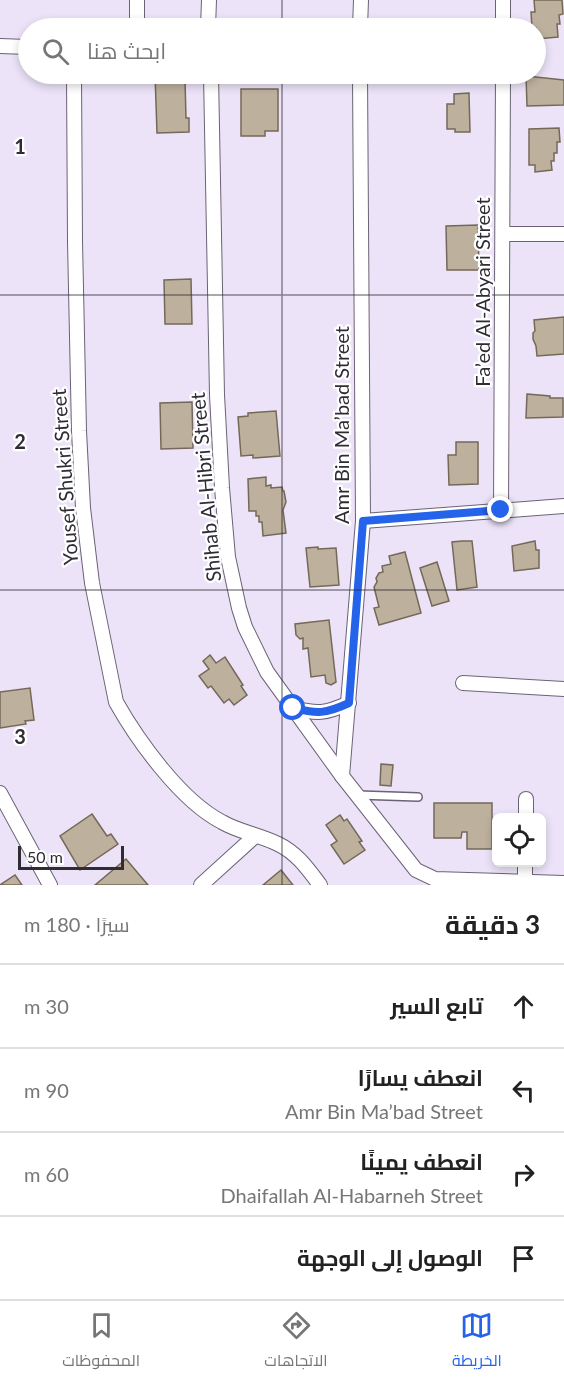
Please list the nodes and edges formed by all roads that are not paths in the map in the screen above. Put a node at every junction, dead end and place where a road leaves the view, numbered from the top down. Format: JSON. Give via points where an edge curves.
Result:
{"nodes":[{"id":1,"x":137,"y":0,"type":"edge"},
{"id":2,"x":209,"y":0,"type":"edge"},
{"id":3,"x":361,"y":0,"type":"edge"},
{"id":4,"x":503,"y":0,"type":"edge"},
{"id":5,"x":137,"y":18,"type":"edge"},
{"id":6,"x":208,"y":18,"type":"edge"},
{"id":7,"x":360,"y":18,"type":"edge"},
{"id":8,"x":503,"y":18,"type":"edge"},
{"id":9,"x":0,"y":46,"type":"edge"},
{"id":10,"x":18,"y":46,"type":"edge"},
{"id":11,"x":74,"y":84,"type":"edge"},
{"id":12,"x":211,"y":84,"type":"edge"},
{"id":13,"x":360,"y":84,"type":"edge"},
{"id":14,"x":503,"y":84,"type":"edge"},
{"id":15,"x":503,"y":234,"type":"junction"},
{"id":16,"x":564,"y":234,"type":"edge"},
{"id":17,"x":564,"y":506,"type":"edge"},
{"id":18,"x":501,"y":510,"type":"junction"},
{"id":19,"x":363,"y":521,"type":"junction"},
{"id":20,"x":463,"y":683,"type":"dead end"},
{"id":21,"x":564,"y":689,"type":"edge"},
{"id":22,"x":349,"y":703,"type":"junction"},
{"id":23,"x":293,"y":708,"type":"junction"},
{"id":24,"x":342,"y":776,"type":"junction"},
{"id":25,"x":0,"y":793,"type":"edge"},
{"id":26,"x":358,"y":795,"type":"junction"},
{"id":27,"x":418,"y":797,"type":"dead end"},
{"id":28,"x":526,"y":799,"type":"dead end"},
{"id":29,"x":526,"y":813,"type":"edge"},
{"id":30,"x":255,"y":836,"type":"junction"},
{"id":31,"x":525,"y":867,"type":"edge"},
{"id":32,"x":525,"y":883,"type":"junction"},
{"id":33,"x":564,"y":883,"type":"edge"},
{"id":34,"x":50,"y":885,"type":"edge"},
{"id":35,"x":201,"y":885,"type":"edge"},
{"id":36,"x":320,"y":885,"type":"edge"}],
"edges":[{"from":1,"to":5,"type":"street"},
{"from":2,"to":6,"type":"street"},
{"from":3,"to":7,"type":"street"},
{"from":4,"to":8,"type":"street"},
{"from":9,"to":10,"type":"street"},
{"from":11,"to":30,"type":"street","name":"Yousef Shukri Street","via":[[83,508],[92,583],[112,687],[126,719],[173,782],[209,814]]},
{"from":12,"to":23,"type":"street","name":"Shihab Al-Hibri Street","via":[[217,395],[228,557],[245,627],[267,672]]},
{"from":13,"to":19,"type":"street","name":"Amr Bin Ma’bad Street"},
{"from":14,"to":15,"type":"street","name":"Fa’ed Al-Abyari Street"},
{"from":15,"to":16,"type":"street"},
{"from":15,"to":18,"type":"street","name":"Fa’ed Al-Abyari Street"},
{"from":17,"to":18,"type":"street"},
{"from":18,"to":19,"type":"street"},
{"from":19,"to":22,"type":"street","name":"Amr Bin Ma’bad Street"},
{"from":20,"to":21,"type":"street"},
{"from":22,"to":23,"type":"street","via":[[327,712]]},
{"from":22,"to":24,"type":"street","name":"Amr Bin Ma’bad Street"},
{"from":23,"to":24,"type":"street","name":"Shihab Al-Hibri Street"},
{"from":24,"to":26,"type":"street","name":"Shihab Al-Hibri Street"},
{"from":25,"to":34,"type":"street"},
{"from":26,"to":27,"type":"lane"},
{"from":26,"to":32,"type":"street","name":"Shihab Al-Hibri Street","via":[[408,861],[425,876]]},
{"from":28,"to":29,"type":"street"},
{"from":30,"to":35,"type":"street"},
{"from":30,"to":36,"type":"street","name":"Yousef Shukri Street","via":[[296,855]]},
{"from":31,"to":32,"type":"street"},
{"from":32,"to":33,"type":"street","name":"Shihab Al-Hibri Street"}]}
